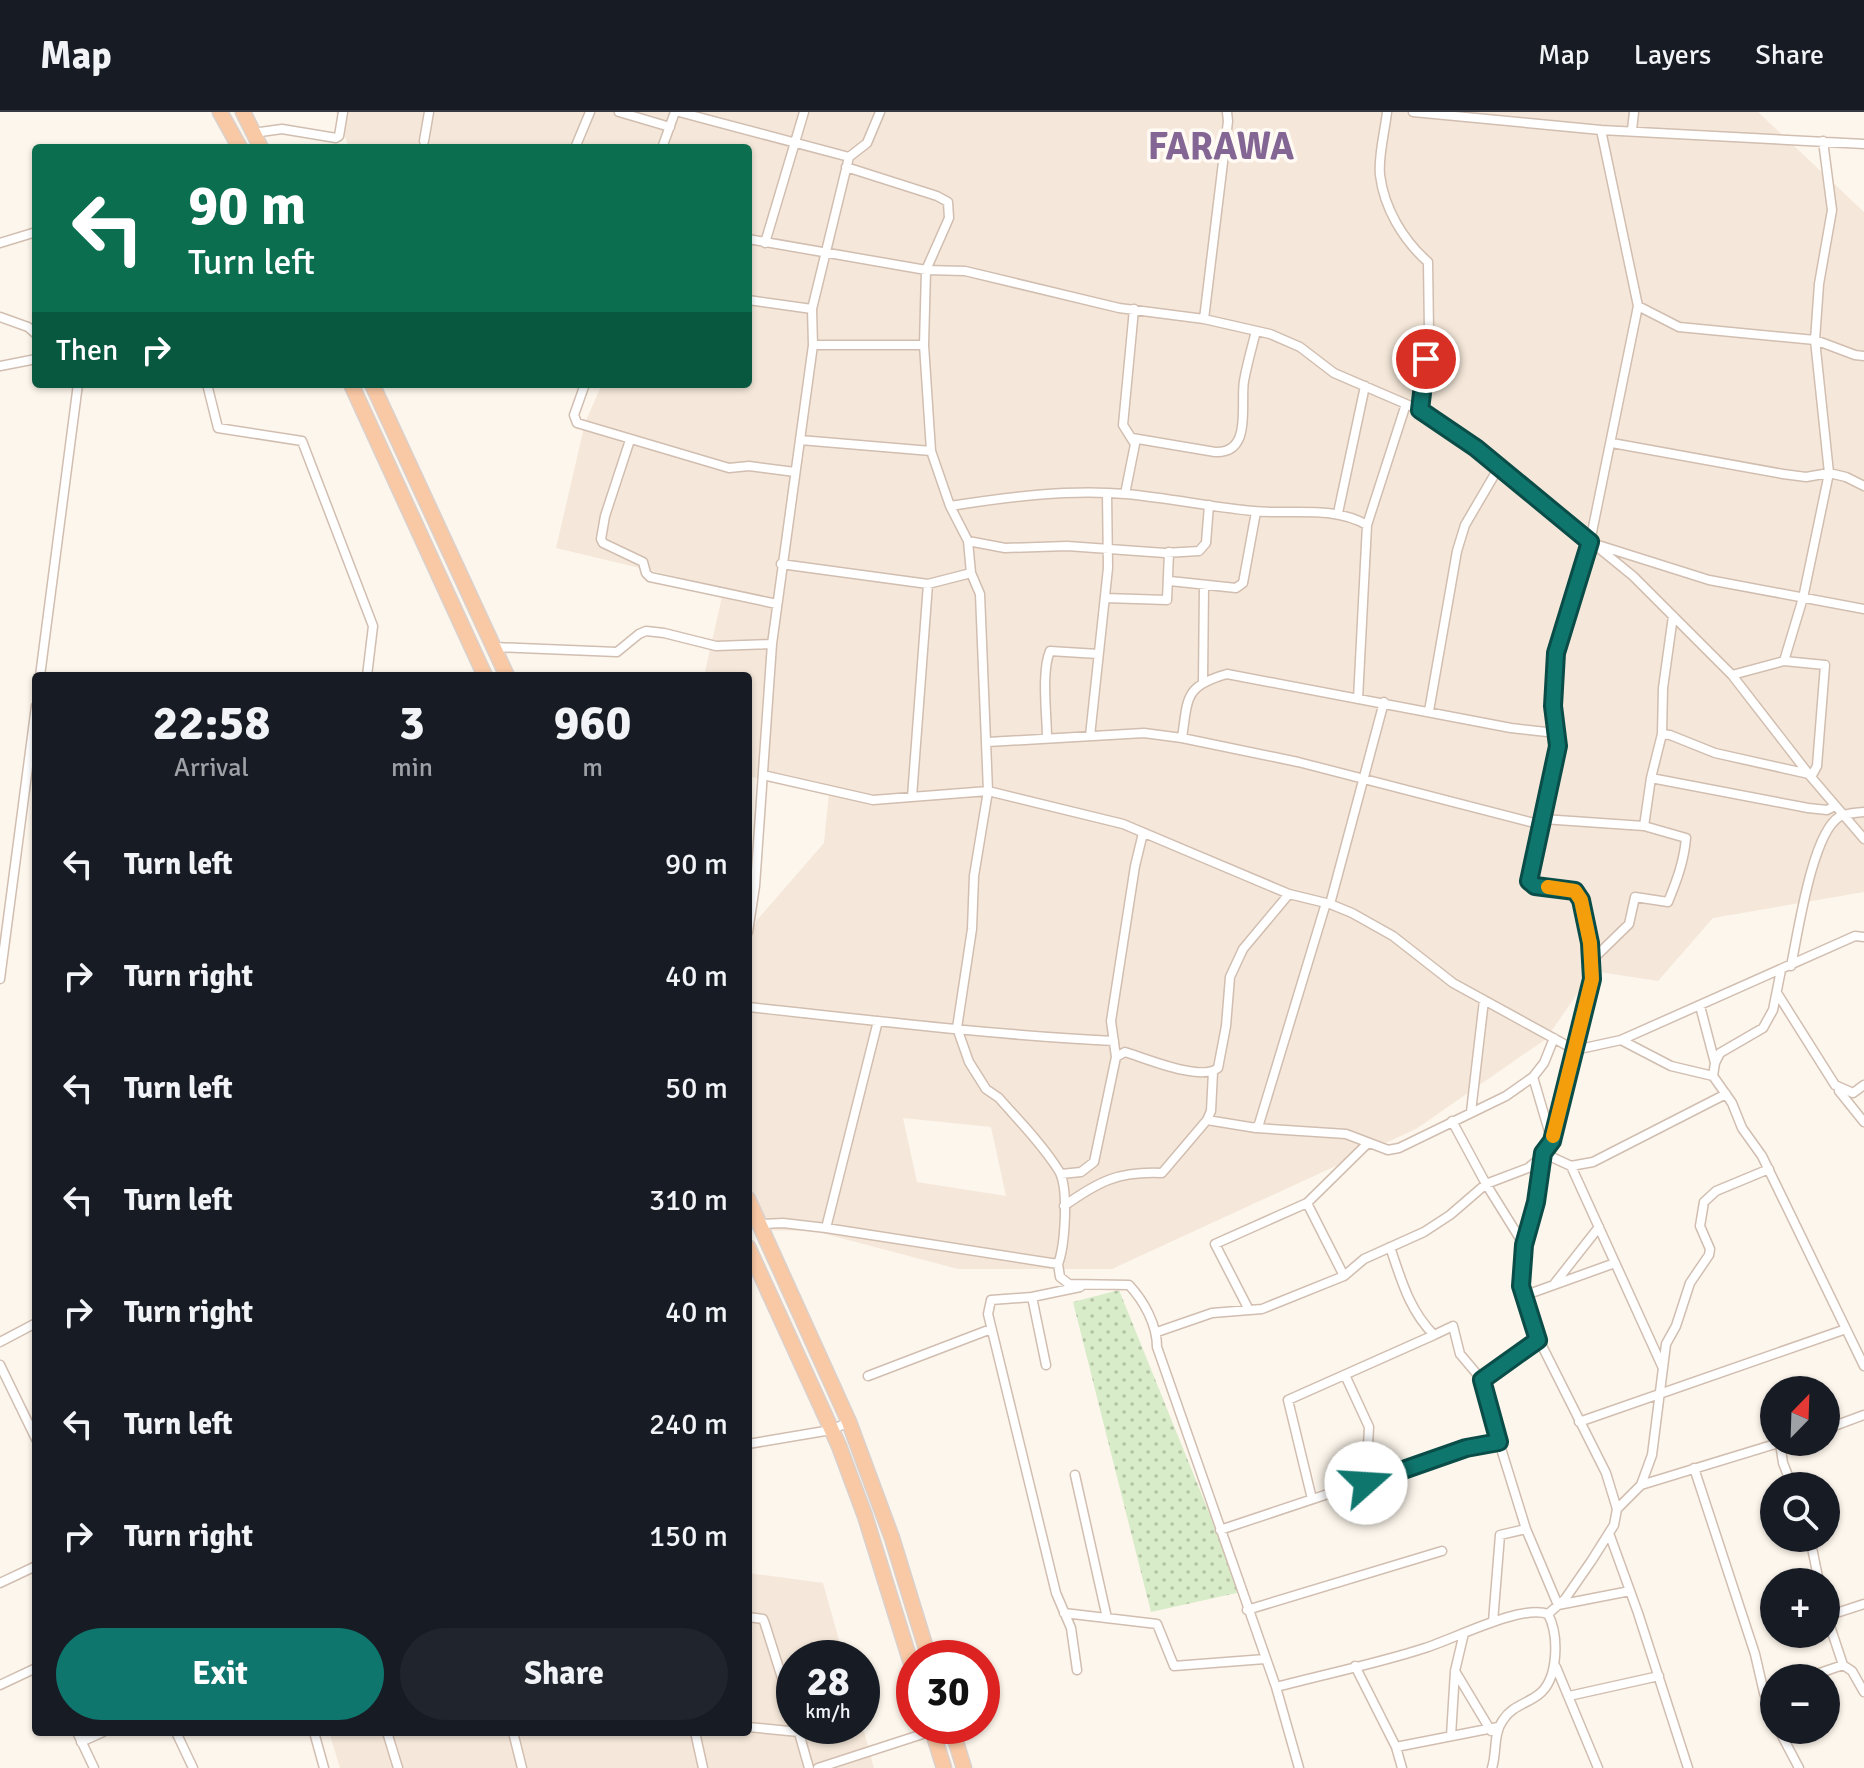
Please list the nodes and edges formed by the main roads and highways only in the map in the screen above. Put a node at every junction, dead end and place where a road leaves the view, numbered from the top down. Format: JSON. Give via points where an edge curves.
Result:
{"nodes":[{"id":1,"x":220,"y":112,"type":"edge"},
{"id":2,"x":243,"y":112,"type":"edge"},
{"id":3,"x":238,"y":144,"type":"edge"},
{"id":4,"x":259,"y":144,"type":"edge"},
{"id":5,"x":353,"y":388,"type":"edge"},
{"id":6,"x":374,"y":388,"type":"edge"},
{"id":7,"x":483,"y":672,"type":"edge"},
{"id":8,"x":505,"y":672,"type":"edge"},
{"id":9,"x":752,"y":1207,"type":"edge"},
{"id":10,"x":752,"y":1256,"type":"edge"},
{"id":11,"x":904,"y":1640,"type":"edge"},
{"id":12,"x":923,"y":1640,"type":"edge"},
{"id":13,"x":936,"y":1744,"type":"edge"},
{"id":14,"x":957,"y":1744,"type":"edge"},
{"id":15,"x":944,"y":1768,"type":"edge"},
{"id":16,"x":964,"y":1768,"type":"edge"}],
"edges":[{"from":1,"to":3,"type":"highway"},
{"from":2,"to":4,"type":"highway"},
{"from":5,"to":7,"type":"highway"},
{"from":6,"to":8,"type":"highway"},
{"from":9,"to":12,"type":"highway","via":[[849,1422]]},
{"from":10,"to":11,"type":"highway","via":[[865,1516]]},
{"from":13,"to":15,"type":"highway"},
{"from":14,"to":16,"type":"highway"}]}
